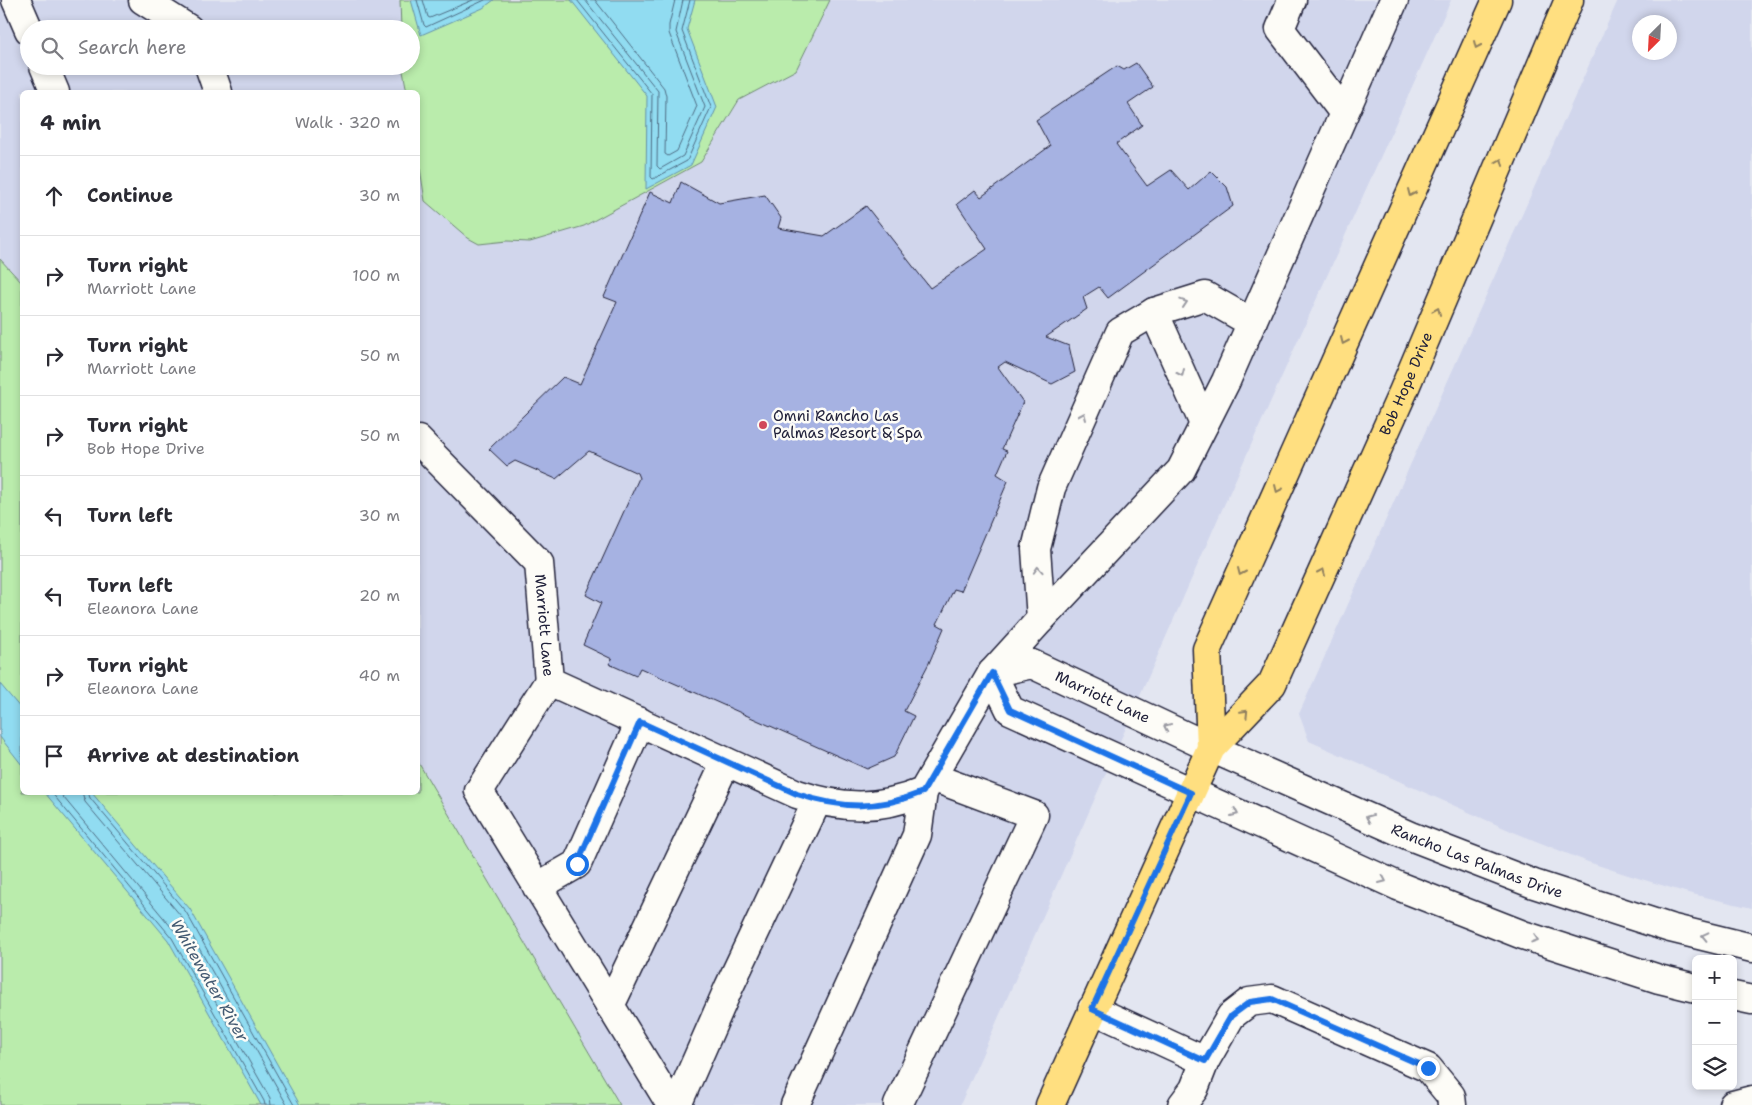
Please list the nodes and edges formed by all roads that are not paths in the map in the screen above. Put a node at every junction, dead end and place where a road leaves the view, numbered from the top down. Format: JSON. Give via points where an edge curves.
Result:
{"nodes":[{"id":1,"x":16,"y":0,"type":"edge"},
{"id":2,"x":143,"y":0,"type":"edge"},
{"id":3,"x":1292,"y":0,"type":"edge"},
{"id":4,"x":1394,"y":0,"type":"edge"},
{"id":5,"x":1497,"y":0,"type":"edge"},
{"id":6,"x":1569,"y":0,"type":"edge"},
{"id":7,"x":25,"y":20,"type":"edge"},
{"id":8,"x":175,"y":20,"type":"edge"},
{"id":9,"x":48,"y":75,"type":"edge"},
{"id":10,"x":212,"y":75,"type":"edge"},
{"id":11,"x":54,"y":90,"type":"edge"},
{"id":12,"x":217,"y":90,"type":"edge"},
{"id":13,"x":1344,"y":113,"type":"junction"},
{"id":14,"x":1154,"y":312,"type":"junction"},
{"id":15,"x":1252,"y":323,"type":"junction"},
{"id":16,"x":1204,"y":424,"type":"junction"},
{"id":17,"x":420,"y":442,"type":"edge"},
{"id":18,"x":1041,"y":619,"type":"junction"},
{"id":19,"x":992,"y":673,"type":"junction"},
{"id":20,"x":549,"y":681,"type":"junction"},
{"id":21,"x":640,"y":722,"type":"junction"},
{"id":22,"x":1211,"y":748,"type":"junction"},
{"id":23,"x":726,"y":762,"type":"junction"},
{"id":24,"x":927,"y":785,"type":"junction"},
{"id":25,"x":1191,"y":793,"type":"junction"},
{"id":26,"x":818,"y":801,"type":"junction"},
{"id":27,"x":537,"y":887,"type":"junction"},
{"id":28,"x":1752,"y":948,"type":"edge"},
{"id":29,"x":1692,"y":987,"type":"edge"},
{"id":30,"x":1737,"y":997,"type":"edge"},
{"id":31,"x":1752,"y":1000,"type":"edge"},
{"id":32,"x":610,"y":1006,"type":"junction"},
{"id":33,"x":1092,"y":1009,"type":"junction"},
{"id":34,"x":1205,"y":1061,"type":"junction"},
{"id":35,"x":1752,"y":1100,"type":"edge"},
{"id":36,"x":671,"y":1105,"type":"edge"},
{"id":37,"x":676,"y":1105,"type":"edge"},
{"id":38,"x":795,"y":1105,"type":"edge"},
{"id":39,"x":898,"y":1105,"type":"edge"},
{"id":40,"x":1050,"y":1105,"type":"edge"},
{"id":41,"x":1182,"y":1105,"type":"edge"},
{"id":42,"x":1452,"y":1105,"type":"edge"},
{"id":43,"x":1732,"y":1105,"type":"edge"}],
"edges":[{"from":1,"to":7,"type":"street"},
{"from":2,"to":8,"type":"street"},
{"from":3,"to":13,"type":"street","via":[[1280,29]]},
{"from":4,"to":13,"type":"street"},
{"from":5,"to":22,"type":"main road","name":"Bob Hope Drive","one_way":true,"via":[[1207,649]]},
{"from":22,"to":6,"type":"main road","name":"Bob Hope Drive","one_way":true,"via":[[1272,684],[1403,392]]},
{"from":9,"to":11,"type":"street"},
{"from":10,"to":12,"type":"street"},
{"from":13,"to":15,"type":"street"},
{"from":14,"to":15,"type":"street","one_way":true,"via":[[1205,296]]},
{"from":14,"to":16,"type":"street","one_way":true},
{"from":18,"to":14,"type":"street","one_way":true,"via":[[1036,548],[1051,488],[1120,332]]},
{"from":15,"to":16,"type":"street"},
{"from":16,"to":18,"type":"street","via":[[1181,470]]},
{"from":17,"to":20,"type":"street","name":"Marriott Lane","via":[[539,563]]},
{"from":18,"to":19,"type":"street"},
{"from":22,"to":19,"type":"street","name":"Marriott Lane","one_way":true,"via":[[1032,664]]},
{"from":19,"to":24,"type":"street"},
{"from":19,"to":25,"type":"street","via":[[1010,710]]},
{"from":20,"to":21,"type":"street","name":"Marriott Lane"},
{"from":20,"to":27,"type":"street","via":[[478,791]]},
{"from":21,"to":23,"type":"street","name":"Marriott Lane"},
{"from":21,"to":27,"type":"street","via":[[577,864]]},
{"from":22,"to":25,"type":"main road","name":"Bob Hope Drive"},
{"from":28,"to":22,"type":"street","name":"Rancho Las Palmas Drive","one_way":true,"via":[[1670,928],[1534,884],[1410,836]]},
{"from":23,"to":26,"type":"street","name":"Marriott Lane"},
{"from":23,"to":32,"type":"street"},
{"from":24,"to":26,"type":"street","name":"Marriott Lane","via":[[888,803],[859,806]]},
{"from":24,"to":38,"type":"street","via":[[917,835]]},
{"from":24,"to":39,"type":"street","via":[[1034,815]]},
{"from":25,"to":29,"type":"street","one_way":true,"via":[[1398,886],[1514,932]]},
{"from":25,"to":33,"type":"main road","name":"Bob Hope Drive"},
{"from":26,"to":37,"type":"street"},
{"from":27,"to":32,"type":"street"},
{"from":30,"to":31,"type":"street"},
{"from":32,"to":36,"type":"street"},
{"from":33,"to":34,"type":"street"},
{"from":33,"to":40,"type":"main road","name":"Bob Hope Drive"},
{"from":34,"to":41,"type":"street","via":[[1194,1089]]},
{"from":34,"to":42,"type":"street","via":[[1231,1016],[1250,1002],[1272,999],[1428,1068],[1451,1096]]},
{"from":35,"to":43,"type":"street"}]}
